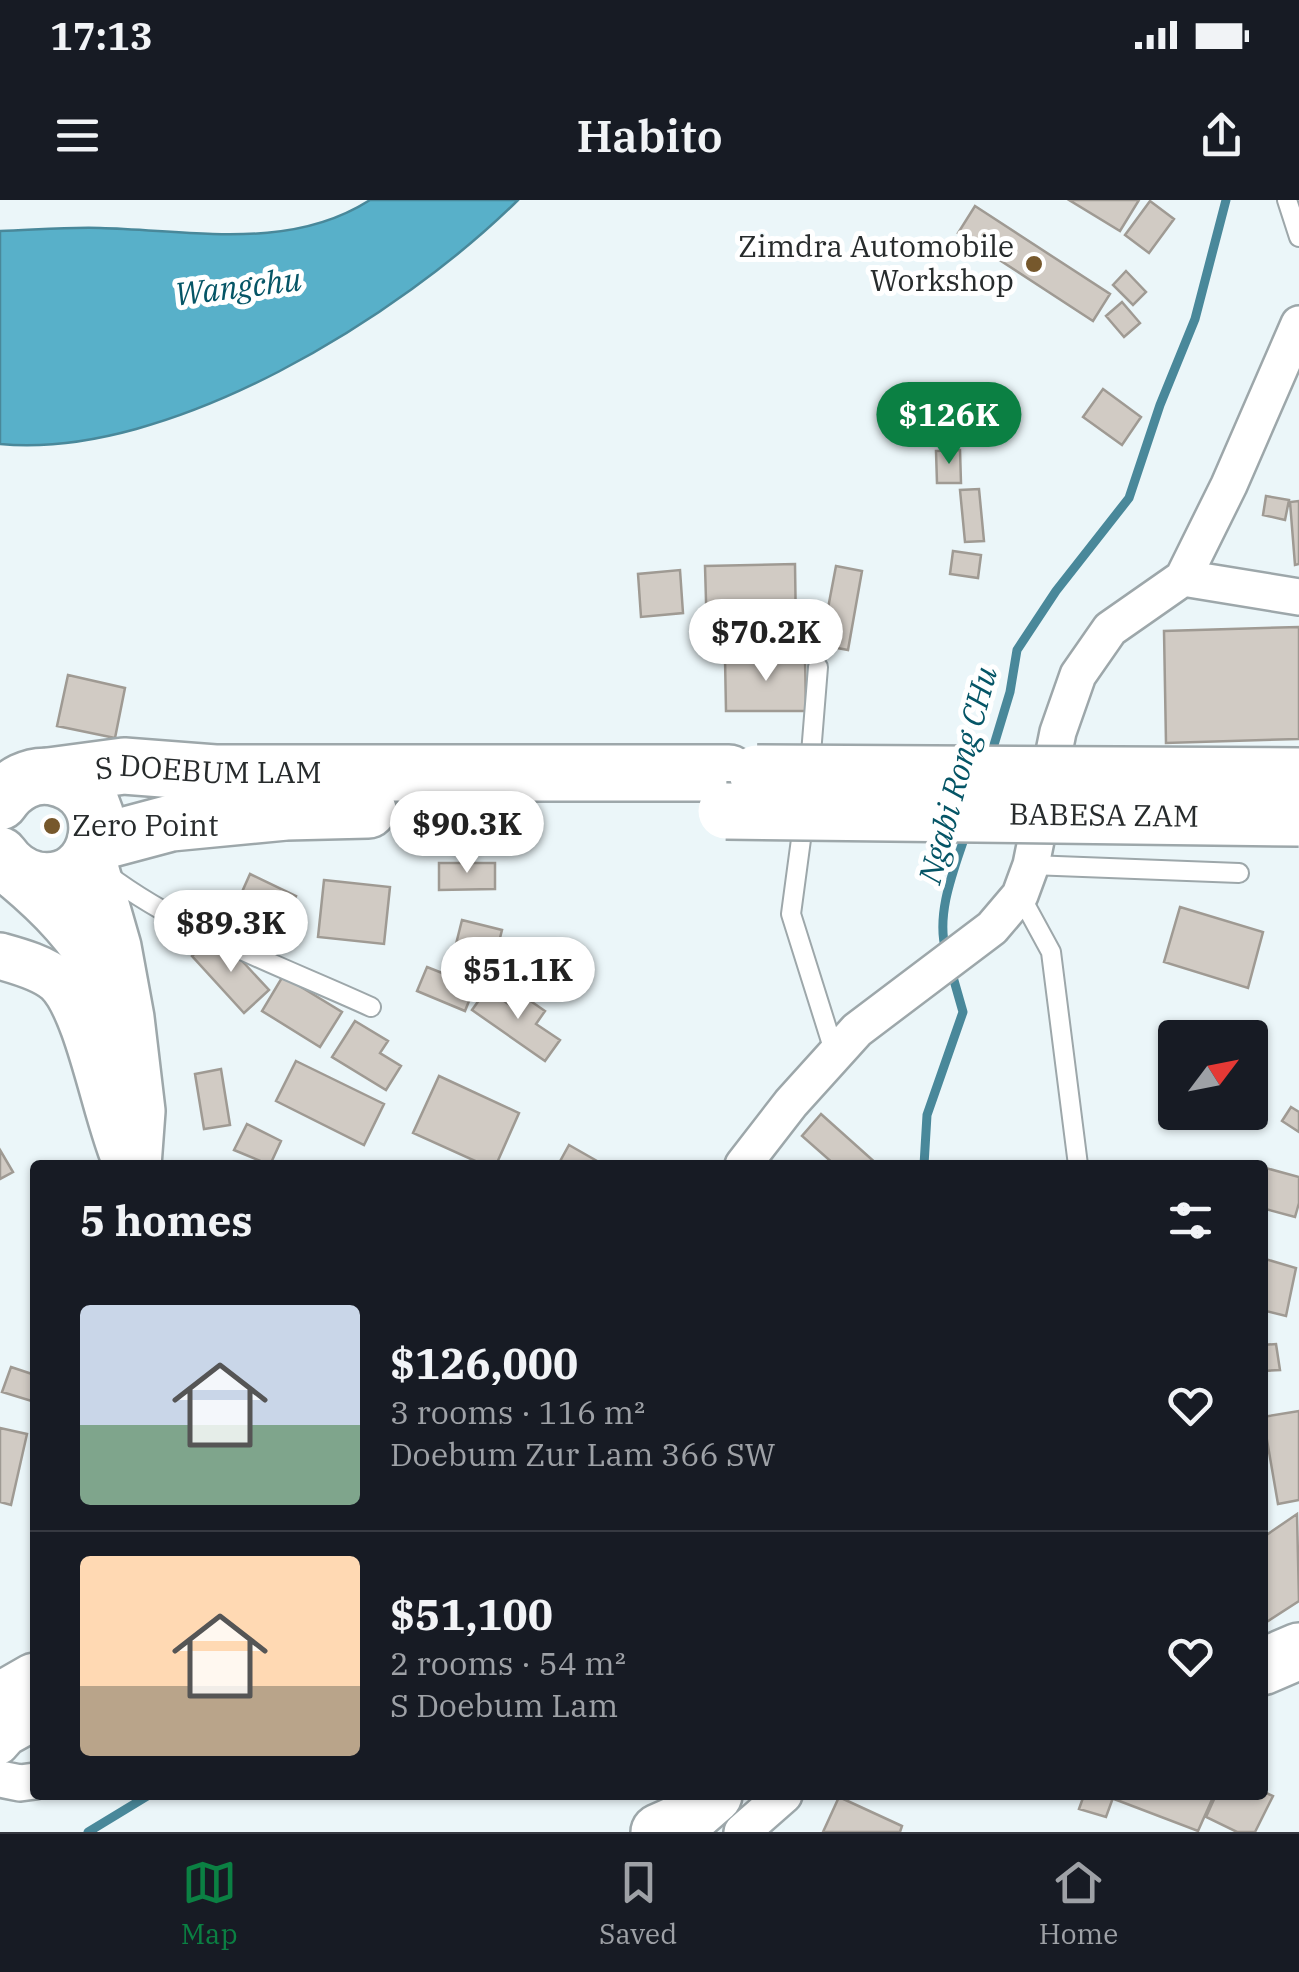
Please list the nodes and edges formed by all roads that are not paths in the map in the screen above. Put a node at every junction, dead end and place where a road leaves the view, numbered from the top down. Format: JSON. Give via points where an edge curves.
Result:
{"nodes":[{"id":1,"x":1287,"y":200,"type":"edge"},
{"id":2,"x":1299,"y":237,"type":"edge"},
{"id":3,"x":1299,"y":324,"type":"edge"},
{"id":4,"x":1183,"y":578,"type":"junction"},
{"id":5,"x":1299,"y":597,"type":"edge"},
{"id":6,"x":818,"y":668,"type":"dead end"},
{"id":7,"x":1299,"y":776,"type":"edge"},
{"id":8,"x":16,"y":788,"type":"edge"},
{"id":9,"x":727,"y":792,"type":"junction"},
{"id":10,"x":1299,"y":818,"type":"edge"},
{"id":11,"x":92,"y":851,"type":"junction"},
{"id":12,"x":8,"y":868,"type":"edge"},
{"id":13,"x":1239,"y":872,"type":"dead end"},
{"id":14,"x":1025,"y":880,"type":"junction"},
{"id":15,"x":0,"y":956,"type":"edge"},
{"id":16,"x":122,"y":1002,"type":"junction"},
{"id":17,"x":371,"y":1007,"type":"dead end"},
{"id":18,"x":846,"y":1042,"type":"junction"},
{"id":19,"x":128,"y":1160,"type":"edge"},
{"id":20,"x":131,"y":1160,"type":"edge"},
{"id":21,"x":747,"y":1160,"type":"edge"},
{"id":22,"x":1077,"y":1160,"type":"edge"},
{"id":23,"x":1299,"y":1650,"type":"edge"},
{"id":24,"x":1268,"y":1663,"type":"edge"},
{"id":25,"x":30,"y":1684,"type":"edge"},
{"id":26,"x":0,"y":1701,"type":"edge"},
{"id":27,"x":30,"y":1725,"type":"edge"},
{"id":28,"x":0,"y":1746,"type":"edge"},
{"id":29,"x":0,"y":1779,"type":"edge"},
{"id":30,"x":30,"y":1782,"type":"edge"},
{"id":31,"x":708,"y":1800,"type":"edge"},
{"id":32,"x":778,"y":1800,"type":"edge"},
{"id":33,"x":660,"y":1832,"type":"edge"},
{"id":34,"x":742,"y":1832,"type":"edge"}],
"edges":[{"from":1,"to":2,"type":"lane"},
{"from":3,"to":4,"type":"street"},
{"from":4,"to":5,"type":"street"},
{"from":4,"to":14,"type":"street","via":[[1110,629],[1078,675],[1058,732]]},
{"from":6,"to":18,"type":"lane","via":[[791,914]]},
{"from":7,"to":9,"type":"main road","name":"BABESA ZAM","bridge":true},
{"from":8,"to":9,"type":"main road","name":"S DOEBUM LAM","via":[[124,766]]},
{"from":8,"to":11,"type":"main road","via":[[67,780],[82,791],[98,824]]},
{"from":9,"to":10,"type":"main road","name":"BABESA ZAM","bridge":true},
{"from":9,"to":11,"type":"main road","name":"S DOEBUM LAM","via":[[286,812],[170,824]]},
{"from":11,"to":12,"type":"main road","name":"S DOEBUM LAM","via":[[64,878],[33,880]]},
{"from":11,"to":16,"type":"main road"},
{"from":11,"to":17,"type":"lane","via":[[134,895]]},
{"from":12,"to":16,"type":"main road","via":[[68,918]]},
{"from":13,"to":14,"type":"lane"},
{"from":14,"to":18,"type":"street","via":[[992,928]]},
{"from":14,"to":22,"type":"lane","via":[[1052,952]]},
{"from":15,"to":19,"type":"street","via":[[58,981],[77,1012]]},
{"from":16,"to":20,"type":"main road","via":[[136,1111]]},
{"from":18,"to":21,"type":"street"},
{"from":23,"to":24,"type":"main road"},
{"from":25,"to":26,"type":"main road"},
{"from":27,"to":28,"type":"street"},
{"from":29,"to":30,"type":"street"},
{"from":31,"to":33,"type":"main road"},
{"from":32,"to":34,"type":"street"}]}
